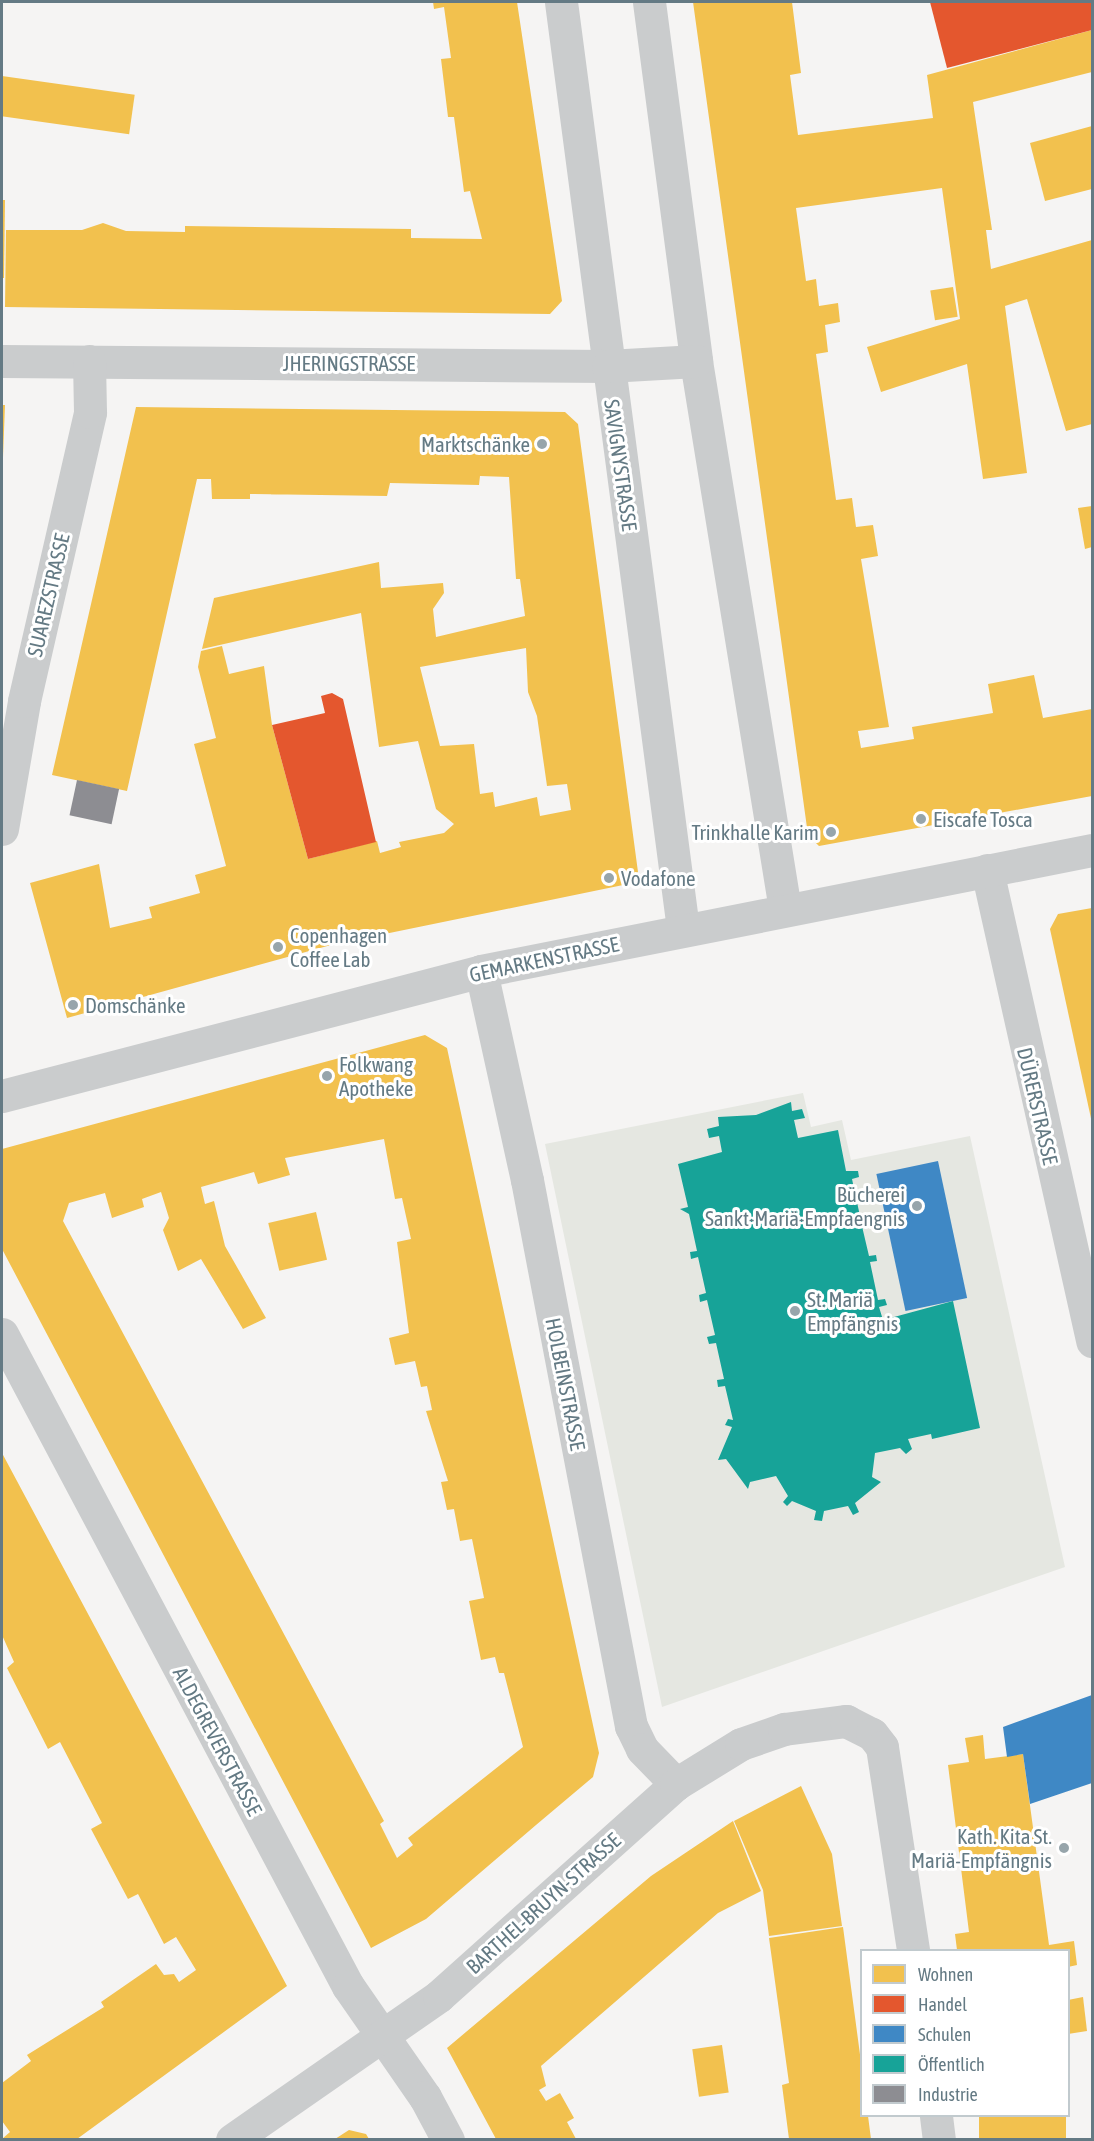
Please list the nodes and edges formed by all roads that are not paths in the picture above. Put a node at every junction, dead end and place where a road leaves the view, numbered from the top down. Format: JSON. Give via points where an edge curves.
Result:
{"nodes":[{"id":1,"x":561,"y":2,"type":"edge"},
{"id":2,"x":649,"y":2,"type":"edge"},
{"id":3,"x":2,"y":361,"type":"edge"},
{"id":4,"x":89,"y":361,"type":"junction"},
{"id":5,"x":696,"y":361,"type":"junction"},
{"id":6,"x":608,"y":366,"type":"junction"},
{"id":7,"x":2,"y":829,"type":"edge"},
{"id":8,"x":1092,"y":850,"type":"edge"},
{"id":9,"x":987,"y":870,"type":"junction"},
{"id":10,"x":785,"y":909,"type":"junction"},
{"id":11,"x":682,"y":929,"type":"junction"},
{"id":12,"x":481,"y":971,"type":"junction"},
{"id":13,"x":2,"y":1096,"type":"edge"},
{"id":14,"x":2,"y":1334,"type":"edge"},
{"id":15,"x":1092,"y":1341,"type":"edge"},
{"id":16,"x":676,"y":1784,"type":"junction"},
{"id":17,"x":913,"y":1949,"type":"edge"},
{"id":18,"x":385,"y":2035,"type":"junction"},
{"id":19,"x":936,"y":2117,"type":"edge"},
{"id":20,"x":232,"y":2139,"type":"edge"},
{"id":21,"x":448,"y":2139,"type":"edge"},
{"id":22,"x":939,"y":2139,"type":"edge"}],
"edges":[{"from":1,"to":6,"type":"street","name":"SAVIGNYSTRASSE"},
{"from":2,"to":5,"type":"street"},
{"from":3,"to":4,"type":"street","name":"JHERINGSTRASSE"},
{"from":4,"to":6,"type":"street","name":"JHERINGSTRASSE"},
{"from":4,"to":7,"type":"street","name":"SUAREZSTRASSE","via":[[90,412],[24,701]]},
{"from":5,"to":6,"type":"street","name":"JHERINGSTRASSE"},
{"from":5,"to":10,"type":"street"},
{"from":6,"to":11,"type":"street","name":"SAVIGNYSTRASSE"},
{"from":8,"to":9,"type":"street","name":"GEMARKENSTRASSE"},
{"from":9,"to":10,"type":"street","name":"GEMARKENSTRASSE"},
{"from":9,"to":15,"type":"street","name":"DÜRERSTRASSE"},
{"from":10,"to":11,"type":"street","name":"GEMARKENSTRASSE"},
{"from":11,"to":12,"type":"street","name":"GEMARKENSTRASSE"},
{"from":12,"to":13,"type":"street","name":"GEMARKENSTRASSE"},
{"from":12,"to":16,"type":"street","name":"HOLBEINSTRASSE","via":[[527,1180],[631,1726],[642,1749]]},
{"from":14,"to":18,"type":"street","name":"ALDEGREVERSTRASSE","via":[[348,1986]]},
{"from":16,"to":17,"type":"street","name":"BARTHEL-BRUYN-STRASSE","via":[[741,1744],[784,1729],[846,1721],[872,1734],[888,1768]]},
{"from":16,"to":18,"type":"street","name":"BARTHEL-BRUYN-STRASSE","via":[[439,1996]]},
{"from":18,"to":20,"type":"street","name":"BARTHEL-BRUYN-STRASSE"},
{"from":18,"to":21,"type":"street","name":"ALDEGREVERSTRASSE"},
{"from":19,"to":22,"type":"street"}]}
